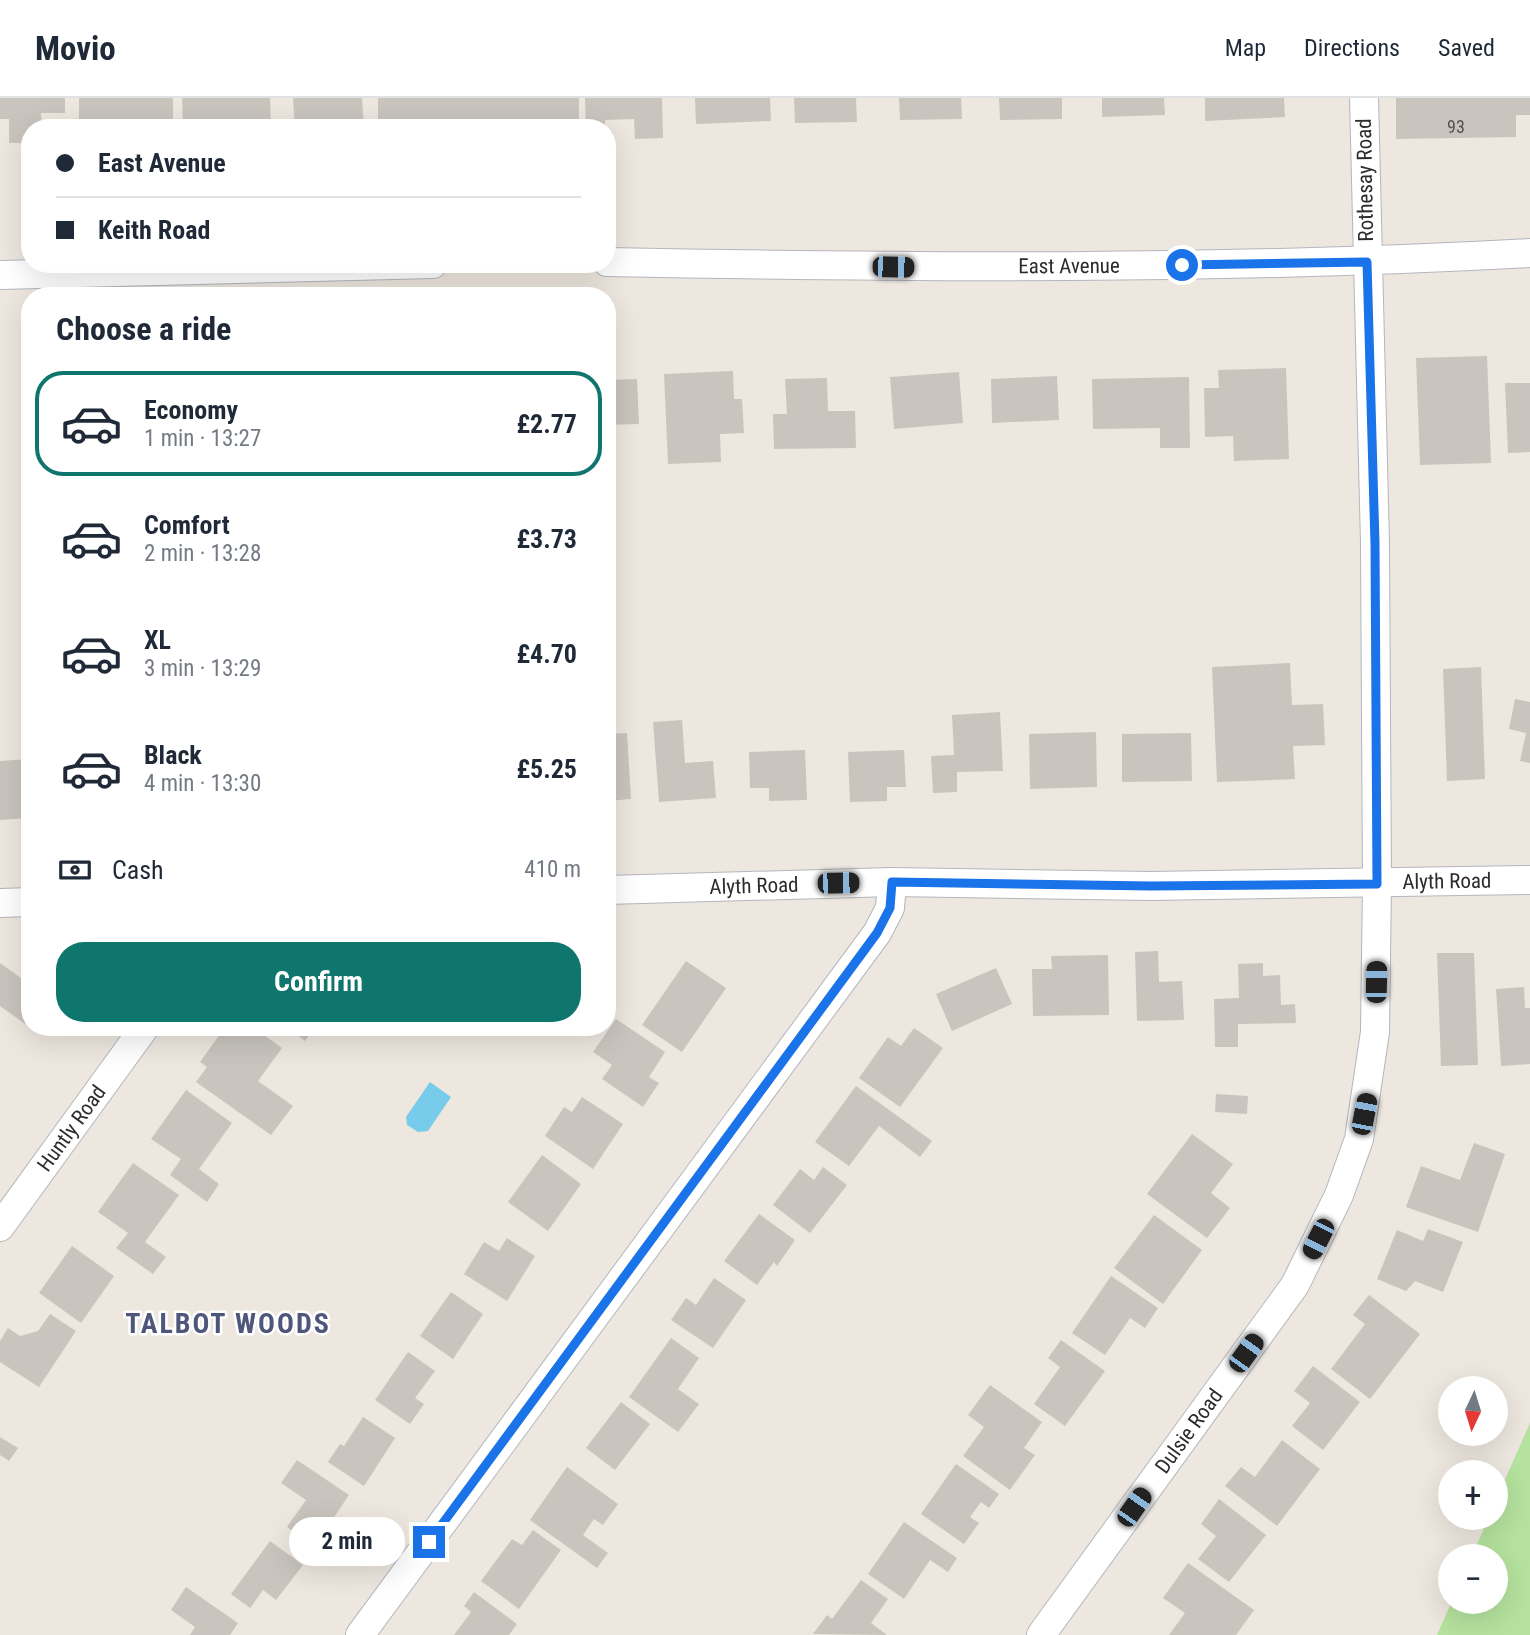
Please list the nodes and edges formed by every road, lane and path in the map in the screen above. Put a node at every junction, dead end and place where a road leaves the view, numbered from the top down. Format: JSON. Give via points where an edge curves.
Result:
{"nodes":[{"id":1,"x":1364,"y":98,"type":"edge"},
{"id":2,"x":1530,"y":253,"type":"edge"},
{"id":3,"x":616,"y":262,"type":"edge"},
{"id":4,"x":1367,"y":262,"type":"junction"},
{"id":5,"x":79,"y":273,"type":"edge"},
{"id":6,"x":0,"y":275,"type":"edge"},
{"id":7,"x":1530,"y":880,"type":"edge"},
{"id":8,"x":892,"y":882,"type":"junction"},
{"id":9,"x":1377,"y":884,"type":"junction"},
{"id":10,"x":616,"y":890,"type":"edge"},
{"id":11,"x":21,"y":902,"type":"edge"},
{"id":12,"x":0,"y":903,"type":"edge"},
{"id":13,"x":138,"y":1036,"type":"edge"},
{"id":14,"x":0,"y":1227,"type":"edge"},
{"id":15,"x":1065,"y":1623,"type":"edge"},
{"id":16,"x":359,"y":1635,"type":"edge"},
{"id":17,"x":1041,"y":1635,"type":"edge"}],
"edges":[{"from":1,"to":4,"type":"street","name":"Rothesay Road"},
{"from":2,"to":4,"type":"street","name":"East Avenue"},
{"from":3,"to":4,"type":"street","name":"East Avenue","via":[[945,268]]},
{"from":4,"to":9,"type":"street","name":"Dulsie Road"},
{"from":5,"to":6,"type":"street"},
{"from":7,"to":9,"type":"street","name":"Alyth Road"},
{"from":8,"to":9,"type":"street","name":"Alyth Road"},
{"from":8,"to":10,"type":"street","name":"Alyth Road"},
{"from":8,"to":16,"type":"street","via":[[890,908],[877,933]]},
{"from":9,"to":15,"type":"street","name":"Dulsie Road","via":[[1375,1031],[1359,1139],[1339,1195],[1295,1285]]},
{"from":11,"to":12,"type":"street"},
{"from":13,"to":14,"type":"street","name":"Huntly Road"},
{"from":15,"to":17,"type":"street","name":"Dulsie Road"}]}
